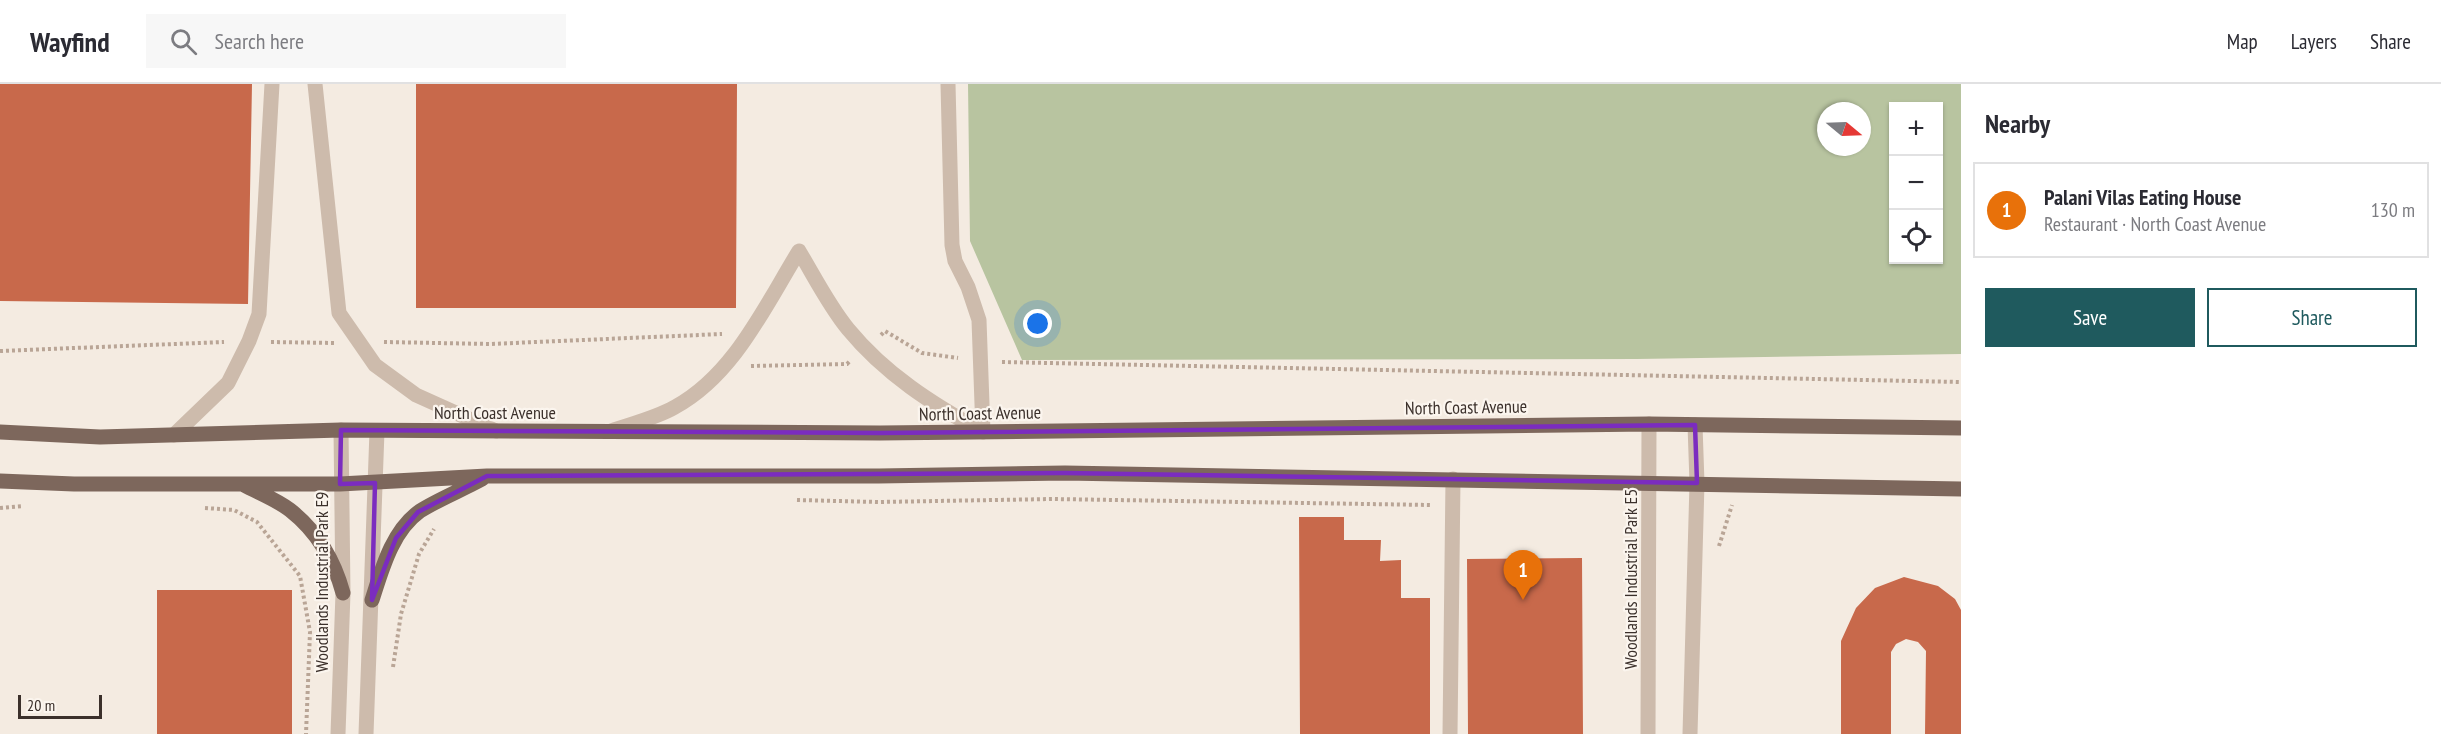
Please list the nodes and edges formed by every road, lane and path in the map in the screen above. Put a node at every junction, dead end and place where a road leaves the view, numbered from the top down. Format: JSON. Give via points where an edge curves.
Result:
{"nodes":[{"id":1,"x":272,"y":84,"type":"edge"},
{"id":2,"x":315,"y":84,"type":"edge"},
{"id":3,"x":948,"y":84,"type":"edge"},
{"id":4,"x":1649,"y":424,"type":"junction"},
{"id":5,"x":1695,"y":425,"type":"junction"},
{"id":6,"x":1961,"y":428,"type":"edge"},
{"id":7,"x":341,"y":430,"type":"junction"},
{"id":8,"x":377,"y":430,"type":"junction"},
{"id":9,"x":496,"y":431,"type":"junction"},
{"id":10,"x":0,"y":432,"type":"edge"},
{"id":11,"x":609,"y":432,"type":"junction"},
{"id":12,"x":983,"y":432,"type":"junction"},
{"id":13,"x":174,"y":435,"type":"junction"},
{"id":14,"x":487,"y":476,"type":"junction"},
{"id":15,"x":1453,"y":479,"type":"junction"},
{"id":16,"x":0,"y":481,"type":"edge"},
{"id":17,"x":375,"y":483,"type":"junction"},
{"id":18,"x":1650,"y":483,"type":"junction"},
{"id":19,"x":1697,"y":483,"type":"junction"},
{"id":20,"x":242,"y":484,"type":"junction"},
{"id":21,"x":340,"y":484,"type":"junction"},
{"id":22,"x":1956,"y":489,"type":"edge"},
{"id":23,"x":796,"y":500,"type":"dead end"},
{"id":24,"x":1453,"y":505,"type":"junction"},
{"id":25,"x":27,"y":506,"type":"dead end"},
{"id":26,"x":0,"y":508,"type":"edge"},
{"id":27,"x":202,"y":508,"type":"dead end"},
{"id":28,"x":439,"y":521,"type":"dead end"},
{"id":29,"x":343,"y":593,"type":"junction"},
{"id":30,"x":372,"y":600,"type":"junction"},
{"id":31,"x":392,"y":671,"type":"dead end"},
{"id":32,"x":306,"y":734,"type":"edge"},
{"id":33,"x":338,"y":734,"type":"edge"},
{"id":34,"x":366,"y":734,"type":"edge"},
{"id":35,"x":1450,"y":734,"type":"edge"},
{"id":36,"x":1648,"y":734,"type":"edge"},
{"id":37,"x":1690,"y":734,"type":"edge"}],
"edges":[{"from":1,"to":13,"type":"street","via":[[259,314],[228,383]]},
{"from":2,"to":9,"type":"street","via":[[339,313],[375,365],[416,395]]},
{"from":3,"to":12,"type":"street","via":[[952,245],[979,320]]},
{"from":4,"to":5,"type":"main road","name":"North Coast Avenue"},
{"from":4,"to":12,"type":"main road","name":"North Coast Avenue"},
{"from":4,"to":18,"type":"street","name":"Woodlands Industrial Park E5"},
{"from":5,"to":6,"type":"main road","name":"North Coast Avenue"},
{"from":5,"to":19,"type":"street"},
{"from":7,"to":8,"type":"main road","name":"North Coast Avenue"},
{"from":7,"to":13,"type":"main road","name":"North Coast Avenue"},
{"from":7,"to":21,"type":"street","name":"Woodlands Industrial Park E9"},
{"from":8,"to":9,"type":"main road","name":"North Coast Avenue"},
{"from":8,"to":17,"type":"street"},
{"from":9,"to":11,"type":"main road","name":"North Coast Avenue"},
{"from":10,"to":13,"type":"main road","name":"North Coast Avenue","via":[[100,437]]},
{"from":11,"to":12,"type":"main road","name":"North Coast Avenue"},
{"from":11,"to":12,"type":"street","via":[[675,407],[709,382],[737,351],[799,251],[846,327],[865,348],[940,409]]},
{"from":14,"to":15,"type":"main road","via":[[1065,473]]},
{"from":14,"to":17,"type":"main road"},
{"from":14,"to":30,"type":"main road","via":[[418,512],[396,538]]},
{"from":15,"to":18,"type":"main road"},
{"from":15,"to":24,"type":"street"},
{"from":16,"to":20,"type":"main road"},
{"from":17,"to":21,"type":"main road"},
{"from":17,"to":30,"type":"street"},
{"from":18,"to":19,"type":"main road"},
{"from":18,"to":36,"type":"street","name":"Woodlands Industrial Park E5"},
{"from":19,"to":22,"type":"main road"},
{"from":19,"to":37,"type":"street"},
{"from":20,"to":21,"type":"main road"},
{"from":20,"to":29,"type":"main road","via":[[290,510],[320,540],[336,567]]},
{"from":21,"to":29,"type":"street","name":"Woodlands Industrial Park E9"},
{"from":23,"to":24,"type":"path"},
{"from":24,"to":35,"type":"street"},
{"from":25,"to":26,"type":"path"},
{"from":27,"to":32,"type":"path","via":[[234,510],[257,522],[300,576],[310,632]]},
{"from":28,"to":31,"type":"path","via":[[419,554],[401,614]]},
{"from":29,"to":33,"type":"street","name":"Woodlands Industrial Park E9"},
{"from":30,"to":34,"type":"street"}]}
